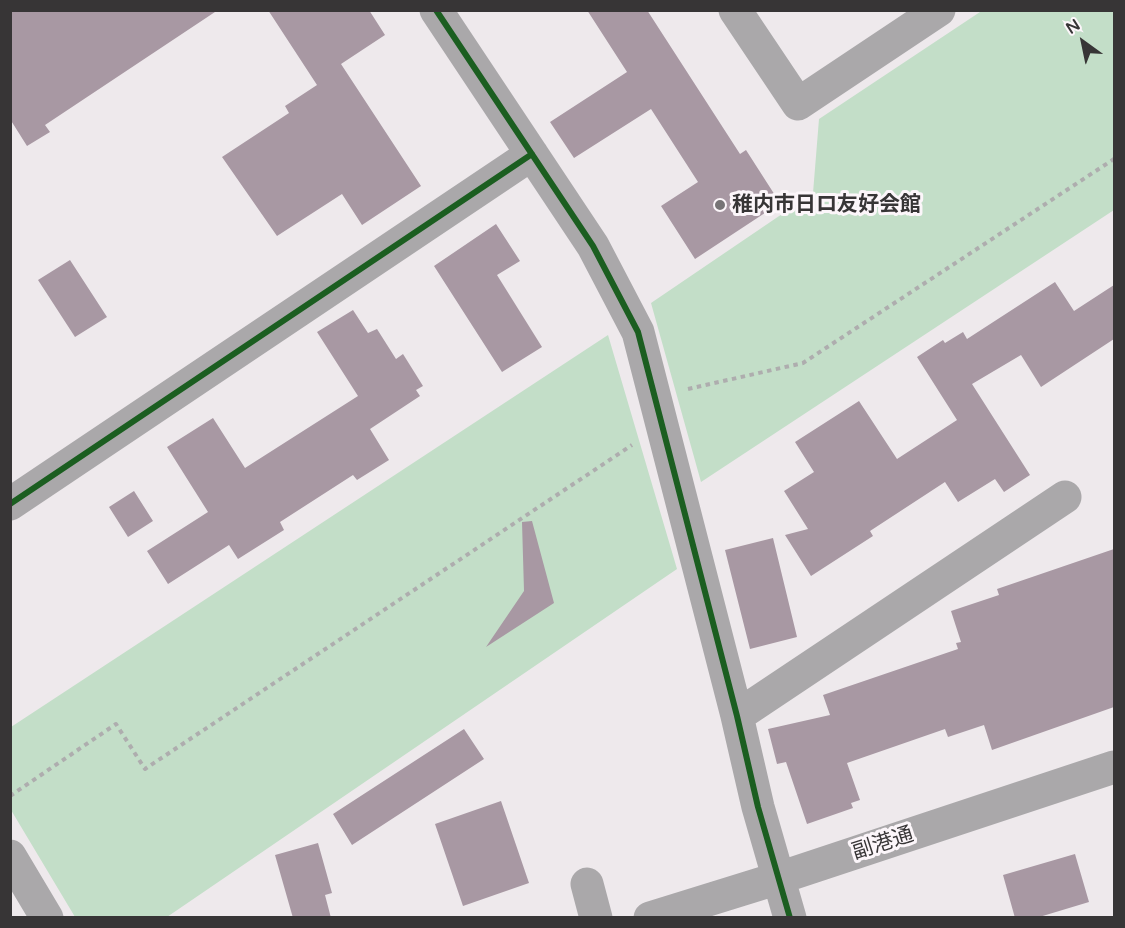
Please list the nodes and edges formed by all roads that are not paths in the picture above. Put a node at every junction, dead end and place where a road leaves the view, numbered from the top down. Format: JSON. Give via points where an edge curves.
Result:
{"nodes":[{"id":1,"x":436,"y":10,"type":"edge"},
{"id":2,"x":735,"y":10,"type":"edge"},
{"id":3,"x":939,"y":10,"type":"edge"},
{"id":4,"x":532,"y":154,"type":"junction"},
{"id":5,"x":1065,"y":497,"type":"dead end"},
{"id":6,"x":10,"y":504,"type":"edge"},
{"id":7,"x":737,"y":716,"type":"junction"},
{"id":8,"x":1114,"y":767,"type":"edge"},
{"id":9,"x":10,"y":856,"type":"edge"},
{"id":10,"x":779,"y":878,"type":"junction"},
{"id":11,"x":587,"y":884,"type":"dead end"},
{"id":12,"x":689,"y":912,"type":"edge"},
{"id":13,"x":47,"y":918,"type":"edge"},
{"id":14,"x":596,"y":918,"type":"edge"},
{"id":15,"x":650,"y":918,"type":"edge"},
{"id":16,"x":790,"y":918,"type":"edge"}],
"edges":[{"from":1,"to":4,"type":"street"},
{"from":2,"to":3,"type":"street","via":[[798,104]]},
{"from":4,"to":6,"type":"street"},
{"from":4,"to":7,"type":"street","via":[[593,246],[638,332]]},
{"from":5,"to":7,"type":"street"},
{"from":7,"to":10,"type":"street"},
{"from":8,"to":10,"type":"street","name":"副港通"},
{"from":9,"to":13,"type":"street"},
{"from":10,"to":12,"type":"street","name":"副港通"},
{"from":10,"to":16,"type":"street"},
{"from":11,"to":14,"type":"street"},
{"from":12,"to":15,"type":"street","name":"副港通"}]}
